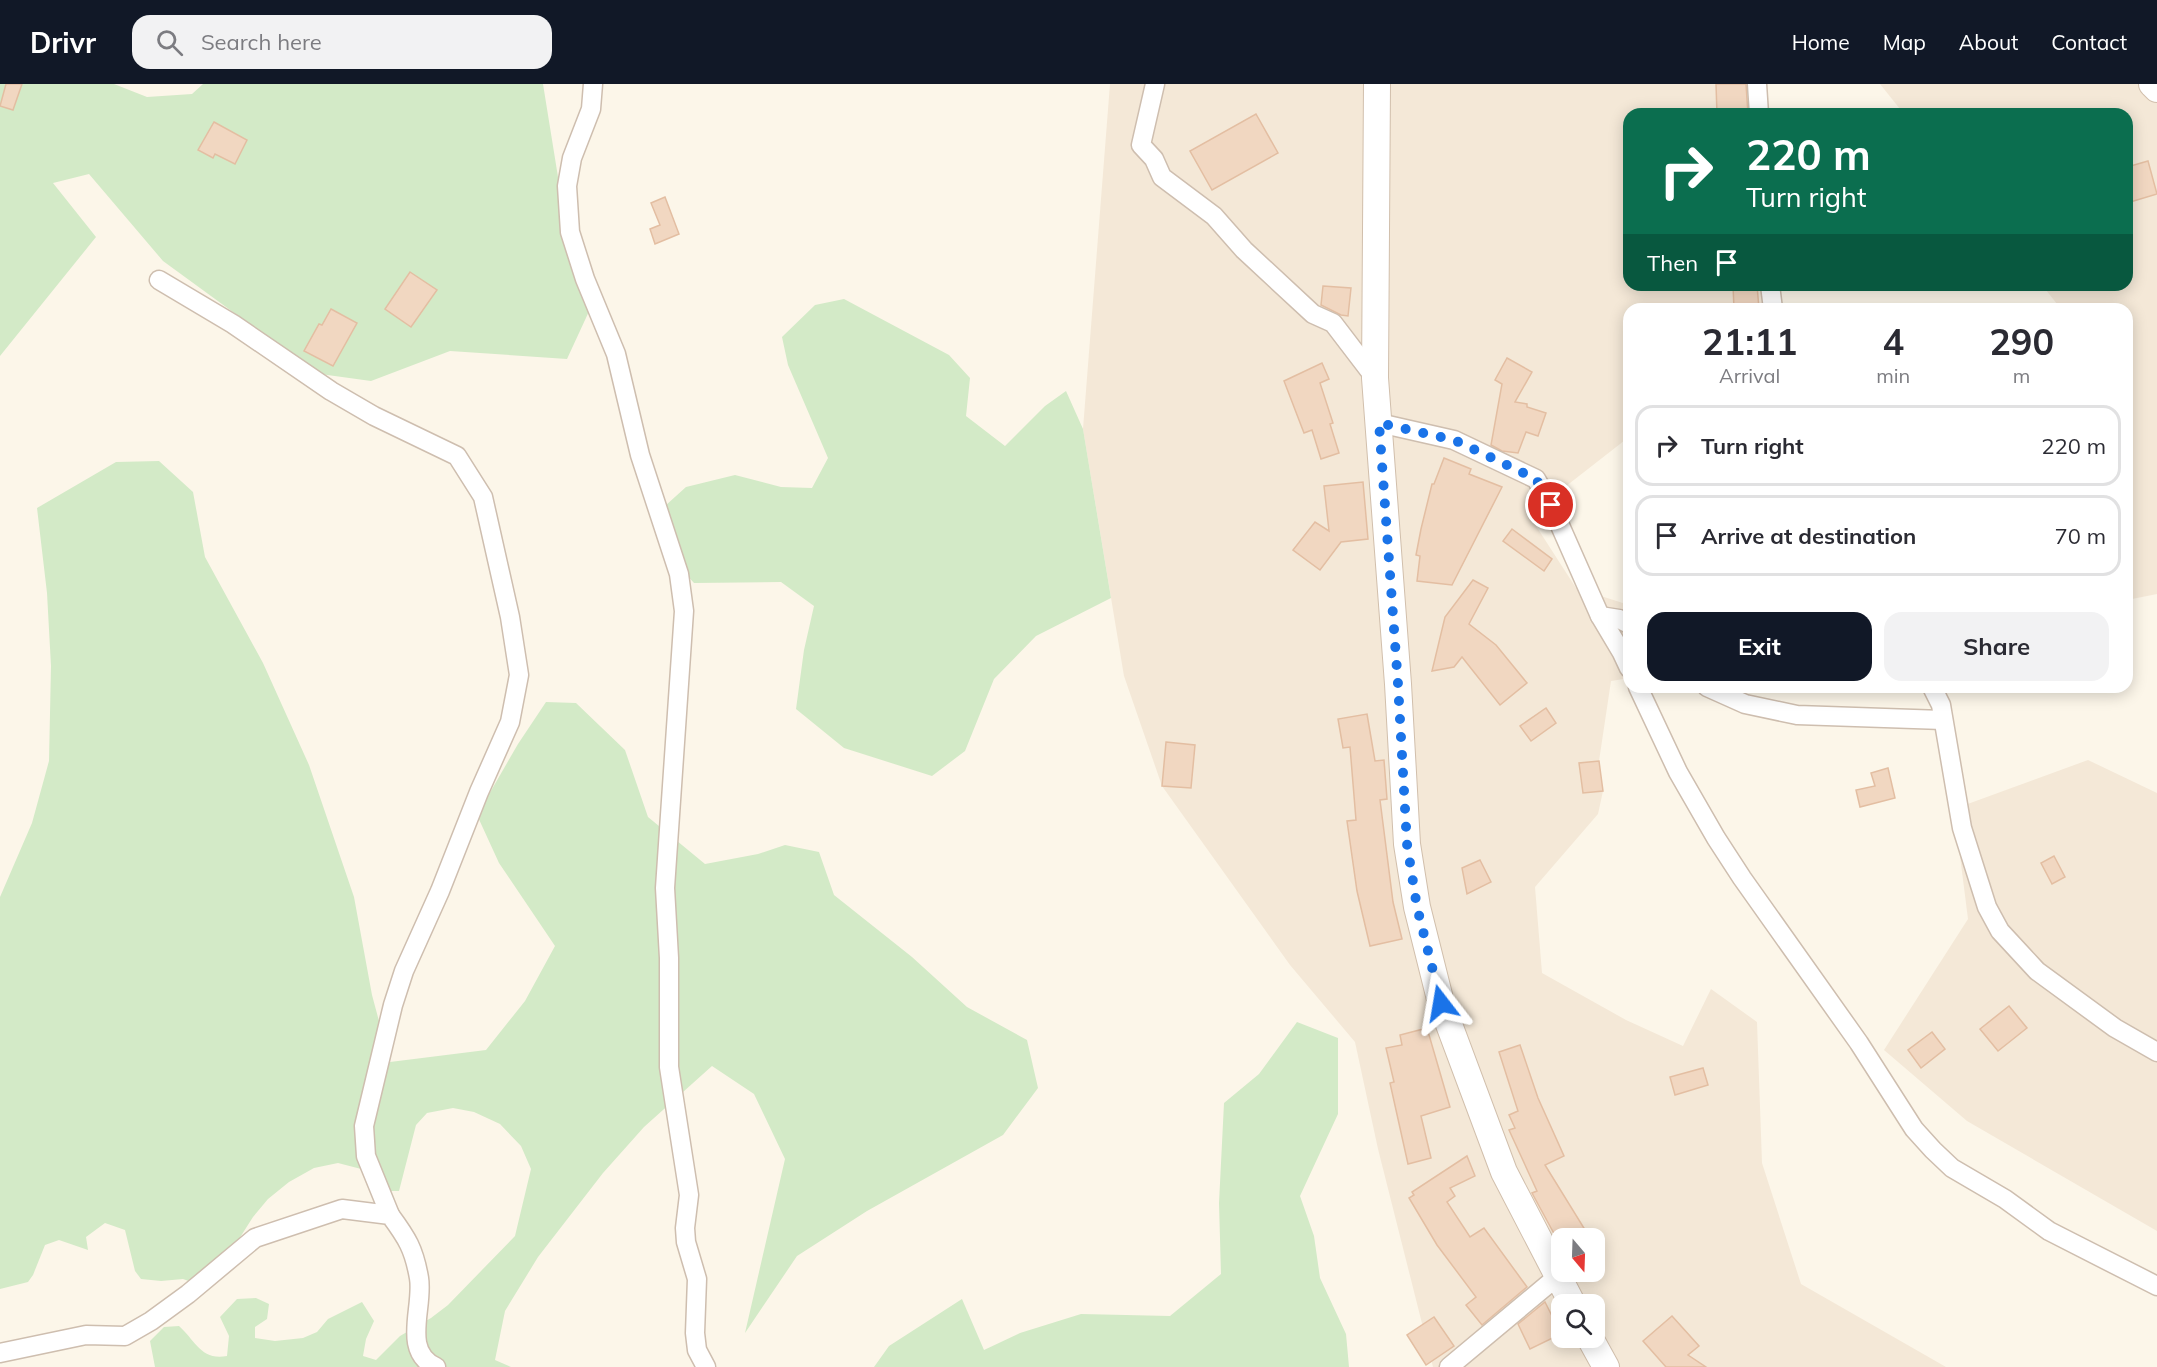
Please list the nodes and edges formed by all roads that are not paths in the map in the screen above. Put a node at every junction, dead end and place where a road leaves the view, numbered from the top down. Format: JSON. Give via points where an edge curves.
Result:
{"nodes":[{"id":1,"x":593,"y":84,"type":"edge"},
{"id":2,"x":1155,"y":84,"type":"edge"},
{"id":3,"x":1377,"y":84,"type":"edge"},
{"id":4,"x":1757,"y":84,"type":"edge"},
{"id":5,"x":2152,"y":84,"type":"edge"},
{"id":6,"x":2157,"y":89,"type":"edge"},
{"id":7,"x":1759,"y":108,"type":"edge"},
{"id":8,"x":159,"y":280,"type":"dead end"},
{"id":9,"x":1376,"y":378,"type":"junction"},
{"id":10,"x":1379,"y":423,"type":"junction"},
{"id":11,"x":1600,"y":616,"type":"junction"},
{"id":12,"x":1623,"y":621,"type":"edge"},
{"id":13,"x":1623,"y":655,"type":"edge"},
{"id":14,"x":1641,"y":693,"type":"edge"},
{"id":15,"x":1720,"y":693,"type":"edge"},
{"id":16,"x":1935,"y":693,"type":"edge"},
{"id":17,"x":1943,"y":720,"type":"junction"},
{"id":18,"x":2157,"y":1052,"type":"edge"},
{"id":19,"x":390,"y":1215,"type":"junction"},
{"id":20,"x":1551,"y":1263,"type":"edge"},
{"id":21,"x":1551,"y":1282,"type":"edge"},
{"id":22,"x":2157,"y":1286,"type":"edge"},
{"id":23,"x":1596,"y":1348,"type":"edge"},
{"id":24,"x":0,"y":1353,"type":"edge"},
{"id":25,"x":436,"y":1367,"type":"edge"},
{"id":26,"x":706,"y":1367,"type":"edge"},
{"id":27,"x":1449,"y":1367,"type":"edge"},
{"id":28,"x":1606,"y":1367,"type":"edge"}],
"edges":[{"from":1,"to":26,"type":"street","via":[[591,110],[572,158],[567,186],[570,232],[616,354],[640,455],[679,574],[684,611],[665,888],[669,1067],[689,1195],[685,1228],[697,1279],[694,1333]]},
{"from":2,"to":9,"type":"street","via":[[1141,145],[1154,159],[1162,177],[1214,216],[1244,250],[1313,314],[1333,323]]},
{"from":3,"to":9,"type":"street"},
{"from":4,"to":7,"type":"street"},
{"from":5,"to":6,"type":"street"},
{"from":8,"to":19,"type":"street","via":[[233,324],[331,391],[457,456],[483,497],[519,675],[510,722],[404,971],[390,1016],[364,1126],[366,1156]]},
{"from":9,"to":10,"type":"street"},
{"from":10,"to":11,"type":"street","via":[[1454,440],[1536,479]]},
{"from":10,"to":20,"type":"street","via":[[1407,844],[1417,907],[1441,1003],[1504,1172]]},
{"from":11,"to":12,"type":"street"},
{"from":11,"to":13,"type":"street"},
{"from":14,"to":22,"type":"street","via":[[1678,772],[1742,879],[1932,1150],[1952,1168],[2049,1231]]},
{"from":15,"to":17,"type":"street","via":[[1745,704],[1797,715]]},
{"from":16,"to":17,"type":"street"},
{"from":17,"to":18,"type":"street","via":[[1962,828],[1987,907],[2000,932],[2037,970],[2115,1028]]},
{"from":19,"to":24,"type":"street","via":[[342,1209],[255,1238],[188,1294],[125,1336],[86,1335]]},
{"from":19,"to":25,"type":"street","via":[[410,1243],[419,1280],[416,1345],[428,1363]]},
{"from":21,"to":27,"type":"street"},
{"from":23,"to":28,"type":"street"}]}
